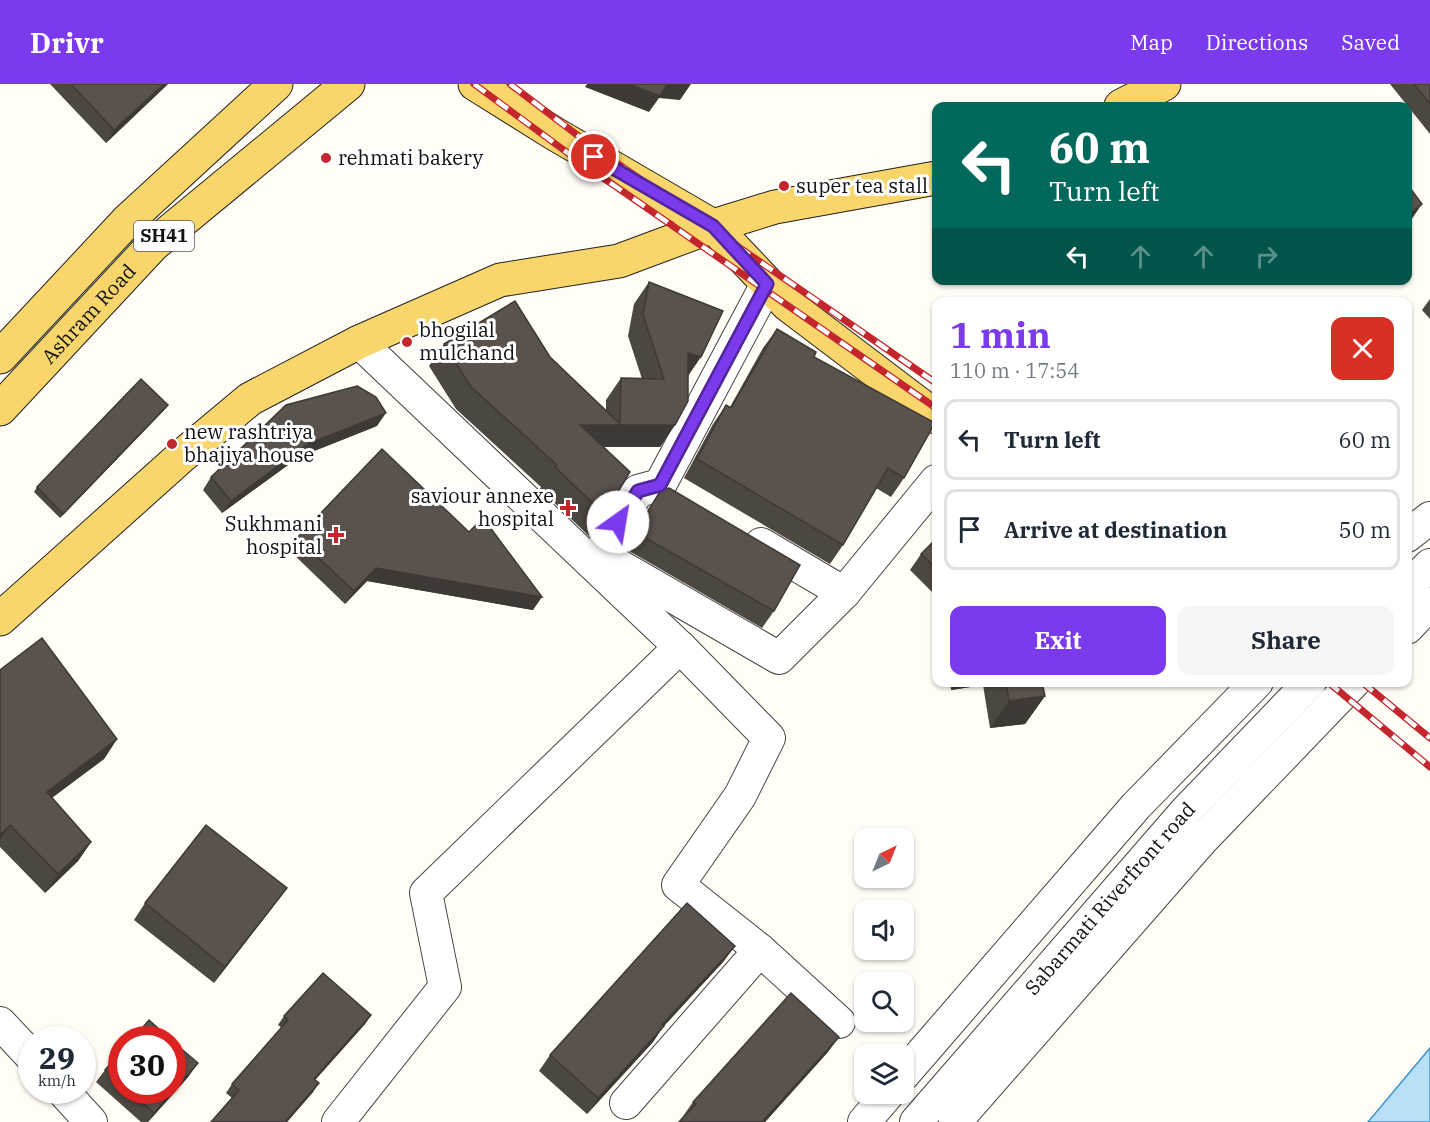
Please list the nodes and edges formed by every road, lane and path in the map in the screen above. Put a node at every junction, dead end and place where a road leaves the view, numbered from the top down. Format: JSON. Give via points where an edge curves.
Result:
{"nodes":[{"id":1,"x":276,"y":84,"type":"edge"},
{"id":2,"x":348,"y":84,"type":"edge"},
{"id":3,"x":475,"y":84,"type":"edge"},
{"id":4,"x":1164,"y":84,"type":"edge"},
{"id":5,"x":1129,"y":102,"type":"edge"},
{"id":6,"x":932,"y":179,"type":"edge"},
{"id":7,"x":713,"y":226,"type":"junction"},
{"id":8,"x":767,"y":284,"type":"junction"},
{"id":9,"x":359,"y":342,"type":"junction"},
{"id":10,"x":0,"y":357,"type":"edge"},
{"id":11,"x":0,"y":409,"type":"edge"},
{"id":12,"x":932,"y":414,"type":"edge"},
{"id":13,"x":932,"y":486,"type":"edge"},
{"id":14,"x":1430,"y":518,"type":"edge"},
{"id":15,"x":731,"y":527,"type":"edge"},
{"id":16,"x":1412,"y":532,"type":"edge"},
{"id":17,"x":1430,"y":565,"type":"edge"},
{"id":18,"x":1412,"y":582,"type":"edge"},
{"id":19,"x":844,"y":592,"type":"junction"},
{"id":20,"x":1430,"y":604,"type":"edge"},
{"id":21,"x":0,"y":619,"type":"edge"},
{"id":22,"x":1412,"y":623,"type":"edge"},
{"id":23,"x":680,"y":647,"type":"junction"},
{"id":24,"x":1252,"y":687,"type":"edge"},
{"id":25,"x":1305,"y":687,"type":"edge"},
{"id":26,"x":1349,"y":687,"type":"edge"},
{"id":27,"x":760,"y":950,"type":"junction"},
{"id":28,"x":839,"y":1022,"type":"dead end"},
{"id":29,"x":0,"y":1023,"type":"edge"},
{"id":30,"x":18,"y":1042,"type":"edge"},
{"id":31,"x":914,"y":1062,"type":"edge"},
{"id":32,"x":626,"y":1103,"type":"dead end"},
{"id":33,"x":75,"y":1104,"type":"edge"},
{"id":34,"x":879,"y":1104,"type":"edge"},
{"id":35,"x":91,"y":1122,"type":"edge"},
{"id":36,"x":338,"y":1122,"type":"edge"},
{"id":37,"x":864,"y":1122,"type":"edge"},
{"id":38,"x":916,"y":1122,"type":"edge"},
{"id":39,"x":955,"y":1122,"type":"edge"}],
"edges":[{"from":1,"to":10,"type":"main road","name":"Ashram Road","via":[[127,221]]},
{"from":2,"to":11,"type":"main road","name":"Ashram Road","number":"SH41","via":[[153,245]]},
{"from":3,"to":7,"type":"main road"},
{"from":4,"to":5,"type":"main road"},
{"from":6,"to":7,"type":"main road","via":[[775,207]]},
{"from":7,"to":8,"type":"main road"},
{"from":7,"to":9,"type":"main road","via":[[619,261],[500,280]]},
{"from":8,"to":12,"type":"main road","via":[[787,304]]},
{"from":8,"to":19,"type":"street","via":[[670,491],[638,491],[599,554],[779,658]]},
{"from":9,"to":21,"type":"main road","via":[[250,399]]},
{"from":9,"to":23,"type":"street"},
{"from":13,"to":19,"type":"street"},
{"from":14,"to":16,"type":"street"},
{"from":15,"to":19,"type":"street"},
{"from":17,"to":18,"type":"street"},
{"from":20,"to":22,"type":"street"},
{"from":23,"to":27,"type":"street","via":[[769,738],[740,796],[678,885]]},
{"from":23,"to":36,"type":"street","via":[[426,893],[446,987]]},
{"from":24,"to":31,"type":"street","name":"Sabarmati Riverfront road","via":[[1136,806]]},
{"from":25,"to":38,"type":"street","name":"Sabarmati Riverfront road","via":[[1186,811]]},
{"from":26,"to":39,"type":"street","via":[[1202,840]]},
{"from":27,"to":28,"type":"street"},
{"from":27,"to":32,"type":"street"},
{"from":29,"to":30,"type":"street"},
{"from":33,"to":35,"type":"street"},
{"from":34,"to":37,"type":"street"}]}
